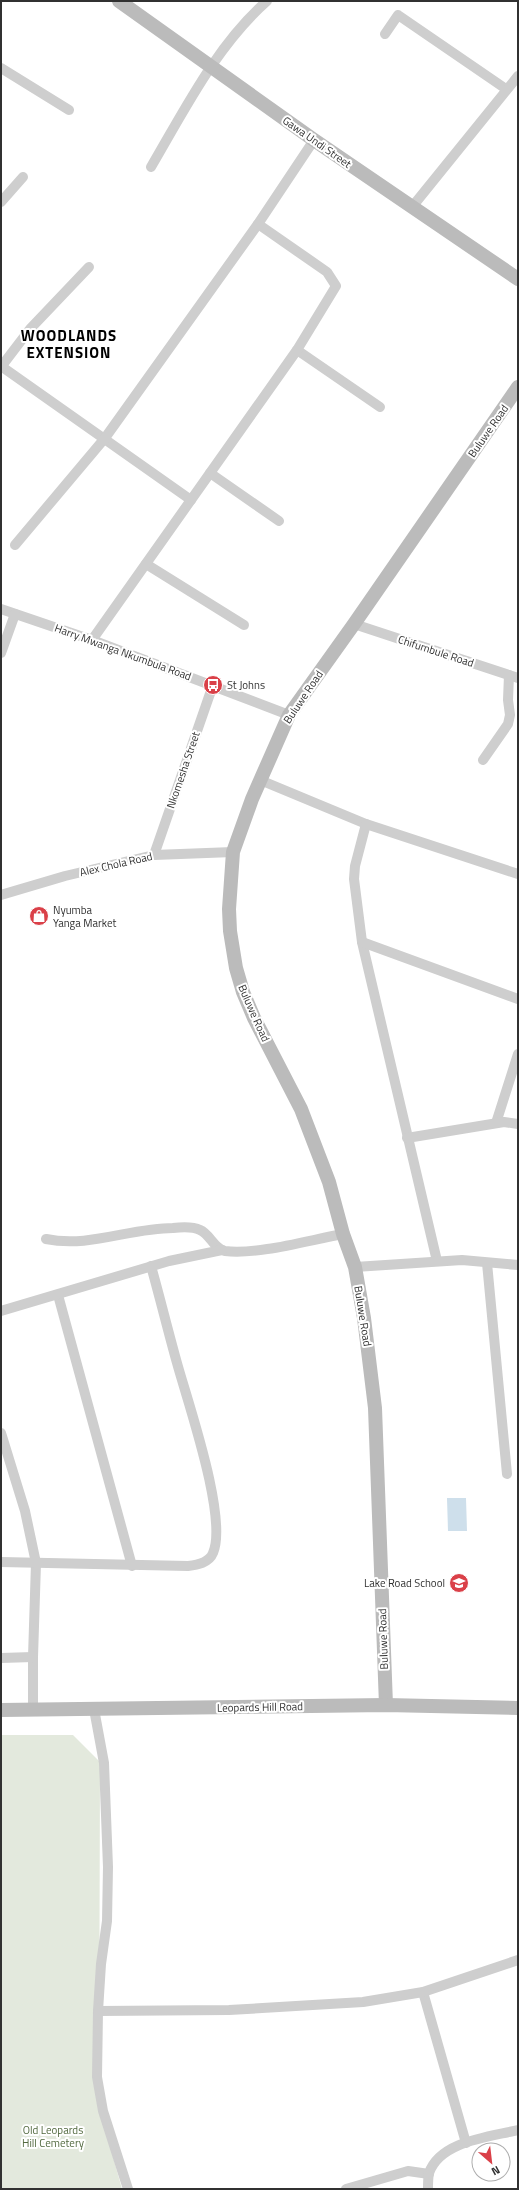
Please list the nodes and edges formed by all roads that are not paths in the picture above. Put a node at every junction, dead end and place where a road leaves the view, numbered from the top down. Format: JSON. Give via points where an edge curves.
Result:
{"nodes":[{"id":1,"x":120,"y":1,"type":"edge"},
{"id":2,"x":267,"y":1,"type":"edge"},
{"id":3,"x":385,"y":34,"type":"dead end"},
{"id":4,"x":1,"y":68,"type":"edge"},
{"id":5,"x":211,"y":68,"type":"junction"},
{"id":6,"x":518,"y":76,"type":"edge"},
{"id":7,"x":506,"y":89,"type":"junction"},
{"id":8,"x":69,"y":110,"type":"dead end"},
{"id":9,"x":314,"y":140,"type":"junction"},
{"id":10,"x":151,"y":167,"type":"dead end"},
{"id":11,"x":23,"y":177,"type":"dead end"},
{"id":12,"x":1,"y":202,"type":"edge"},
{"id":13,"x":412,"y":207,"type":"junction"},
{"id":14,"x":258,"y":224,"type":"junction"},
{"id":15,"x":89,"y":267,"type":"dead end"},
{"id":16,"x":518,"y":279,"type":"edge"},
{"id":17,"x":297,"y":350,"type":"junction"},
{"id":18,"x":1,"y":366,"type":"edge"},
{"id":19,"x":518,"y":387,"type":"edge"},
{"id":20,"x":380,"y":407,"type":"dead end"},
{"id":21,"x":105,"y":438,"type":"junction"},
{"id":22,"x":210,"y":473,"type":"junction"},
{"id":23,"x":191,"y":500,"type":"junction"},
{"id":24,"x":279,"y":521,"type":"dead end"},
{"id":25,"x":15,"y":545,"type":"dead end"},
{"id":26,"x":146,"y":564,"type":"junction"},
{"id":27,"x":1,"y":609,"type":"edge"},
{"id":28,"x":15,"y":614,"type":"junction"},
{"id":29,"x":354,"y":624,"type":"junction"},
{"id":30,"x":244,"y":625,"type":"dead end"},
{"id":31,"x":92,"y":640,"type":"junction"},
{"id":32,"x":1,"y":653,"type":"edge"},
{"id":33,"x":514,"y":676,"type":"edge"},
{"id":34,"x":213,"y":685,"type":"junction"},
{"id":35,"x":289,"y":715,"type":"junction"},
{"id":36,"x":483,"y":760,"type":"dead end"},
{"id":37,"x":260,"y":780,"type":"junction"},
{"id":38,"x":366,"y":824,"type":"junction"},
{"id":39,"x":233,"y":852,"type":"junction"},
{"id":40,"x":154,"y":855,"type":"junction"},
{"id":41,"x":518,"y":874,"type":"edge"},
{"id":42,"x":1,"y":895,"type":"edge"},
{"id":43,"x":362,"y":942,"type":"junction"},
{"id":44,"x":518,"y":999,"type":"edge"},
{"id":45,"x":518,"y":1054,"type":"edge"},
{"id":46,"x":496,"y":1123,"type":"junction"},
{"id":47,"x":518,"y":1124,"type":"edge"},
{"id":48,"x":407,"y":1138,"type":"junction"},
{"id":49,"x":343,"y":1234,"type":"junction"},
{"id":50,"x":46,"y":1239,"type":"dead end"},
{"id":51,"x":222,"y":1250,"type":"junction"},
{"id":52,"x":437,"y":1261,"type":"junction"},
{"id":53,"x":487,"y":1263,"type":"junction"},
{"id":54,"x":152,"y":1266,"type":"junction"},
{"id":55,"x":518,"y":1266,"type":"edge"},
{"id":56,"x":355,"y":1267,"type":"junction"},
{"id":57,"x":58,"y":1294,"type":"junction"},
{"id":58,"x":1,"y":1311,"type":"edge"},
{"id":59,"x":1,"y":1433,"type":"edge"},
{"id":60,"x":507,"y":1474,"type":"dead end"},
{"id":61,"x":1,"y":1562,"type":"edge"},
{"id":62,"x":36,"y":1563,"type":"junction"},
{"id":63,"x":132,"y":1566,"type":"junction"},
{"id":64,"x":33,"y":1657,"type":"junction"},
{"id":65,"x":1,"y":1658,"type":"edge"},
{"id":66,"x":386,"y":1705,"type":"junction"},
{"id":67,"x":518,"y":1708,"type":"edge"},
{"id":68,"x":94,"y":1709,"type":"junction"},
{"id":69,"x":1,"y":1710,"type":"edge"},
{"id":70,"x":34,"y":1710,"type":"junction"},
{"id":71,"x":518,"y":1960,"type":"edge"},
{"id":72,"x":423,"y":1992,"type":"junction"},
{"id":73,"x":98,"y":2011,"type":"junction"},
{"id":74,"x":518,"y":2130,"type":"edge"},
{"id":75,"x":466,"y":2144,"type":"junction"},
{"id":76,"x":429,"y":2174,"type":"junction"},
{"id":77,"x":128,"y":2189,"type":"edge"},
{"id":78,"x":346,"y":2189,"type":"edge"},
{"id":79,"x":428,"y":2189,"type":"edge"}],
"edges":[{"from":1,"to":5,"type":"street","name":"Gawa Undi Street"},
{"from":2,"to":5,"type":"street","via":[[239,28]]},
{"from":3,"to":7,"type":"street","via":[[398,15]]},
{"from":4,"to":8,"type":"street"},
{"from":5,"to":9,"type":"street","name":"Gawa Undi Street"},
{"from":5,"to":10,"type":"street"},
{"from":6,"to":7,"type":"street"},
{"from":7,"to":13,"type":"street"},
{"from":9,"to":13,"type":"street","name":"Gawa Undi Street"},
{"from":9,"to":14,"type":"street"},
{"from":11,"to":12,"type":"street"},
{"from":13,"to":16,"type":"street","name":"Gawa Undi Street"},
{"from":14,"to":17,"type":"street","via":[[327,272],[336,284]]},
{"from":14,"to":21,"type":"street"},
{"from":15,"to":18,"type":"street","via":[[30,329]]},
{"from":17,"to":20,"type":"street"},
{"from":17,"to":22,"type":"street"},
{"from":18,"to":21,"type":"street"},
{"from":19,"to":29,"type":"street","name":"Buluwe Road"},
{"from":21,"to":23,"type":"street"},
{"from":21,"to":25,"type":"street"},
{"from":22,"to":23,"type":"street"},
{"from":22,"to":24,"type":"street"},
{"from":23,"to":26,"type":"street"},
{"from":26,"to":30,"type":"street"},
{"from":26,"to":31,"type":"street"},
{"from":27,"to":28,"type":"street","name":"Harry Mwanga Nkumbula Road"},
{"from":28,"to":31,"type":"street","name":"Harry Mwanga Nkumbula Road"},
{"from":28,"to":32,"type":"street"},
{"from":29,"to":33,"type":"street","name":"Chifumbule Road"},
{"from":29,"to":35,"type":"street","name":"Buluwe Road"},
{"from":31,"to":34,"type":"street","name":"Harry Mwanga Nkumbula Road"},
{"from":33,"to":36,"type":"street","via":[[508,700],[508,724]]},
{"from":34,"to":35,"type":"street","name":"Harry Mwanga Nkumbula Road"},
{"from":34,"to":40,"type":"street","name":"Nkomesha Street"},
{"from":35,"to":37,"type":"street","name":"Buluwe Road"},
{"from":37,"to":38,"type":"street"},
{"from":37,"to":39,"type":"street","name":"Buluwe Road"},
{"from":38,"to":41,"type":"street"},
{"from":38,"to":43,"type":"street","via":[[354,872]]},
{"from":39,"to":40,"type":"street","name":"Alex Chola Road"},
{"from":39,"to":49,"type":"street","name":"Buluwe Road","via":[[229,910],[236,968],[254,1018],[304,1116],[329,1182]]},
{"from":40,"to":42,"type":"street","name":"Alex Chola Road","via":[[64,876]]},
{"from":43,"to":44,"type":"street"},
{"from":43,"to":48,"type":"street"},
{"from":45,"to":46,"type":"street"},
{"from":46,"to":47,"type":"street"},
{"from":46,"to":48,"type":"street"},
{"from":48,"to":52,"type":"street"},
{"from":49,"to":51,"type":"street","via":[[263,1249]]},
{"from":49,"to":56,"type":"street","name":"Buluwe Road"},
{"from":50,"to":51,"type":"street","via":[[81,1242],[158,1229],[196,1228],[204,1232]]},
{"from":51,"to":54,"type":"street"},
{"from":52,"to":53,"type":"street"},
{"from":52,"to":56,"type":"street"},
{"from":53,"to":55,"type":"street"},
{"from":53,"to":60,"type":"street"},
{"from":54,"to":57,"type":"street"},
{"from":54,"to":63,"type":"street","via":[[211,1485],[217,1538],[210,1559],[200,1564]]},
{"from":56,"to":66,"type":"street","name":"Buluwe Road","via":[[375,1408]]},
{"from":57,"to":58,"type":"street"},
{"from":57,"to":63,"type":"street"},
{"from":59,"to":62,"type":"street","via":[[25,1511]]},
{"from":61,"to":62,"type":"street"},
{"from":62,"to":63,"type":"street"},
{"from":62,"to":64,"type":"street"},
{"from":64,"to":65,"type":"street"},
{"from":64,"to":70,"type":"street"},
{"from":66,"to":67,"type":"street","name":"Leopards Hill Road"},
{"from":66,"to":68,"type":"street","name":"Leopards Hill Road"},
{"from":68,"to":70,"type":"street","name":"Leopards Hill Road"},
{"from":68,"to":73,"type":"street","via":[[104,1763],[108,1867],[107,1920]]},
{"from":69,"to":70,"type":"street","name":"Leopards Hill Road"},
{"from":71,"to":72,"type":"street"},
{"from":72,"to":73,"type":"street","via":[[363,2002],[278,2008]]},
{"from":72,"to":75,"type":"street"},
{"from":73,"to":77,"type":"street","via":[[97,2077],[103,2111]]},
{"from":74,"to":75,"type":"street"},
{"from":75,"to":76,"type":"street","via":[[445,2152],[435,2162]]},
{"from":76,"to":78,"type":"street","via":[[408,2171]]},
{"from":76,"to":79,"type":"street"}]}
